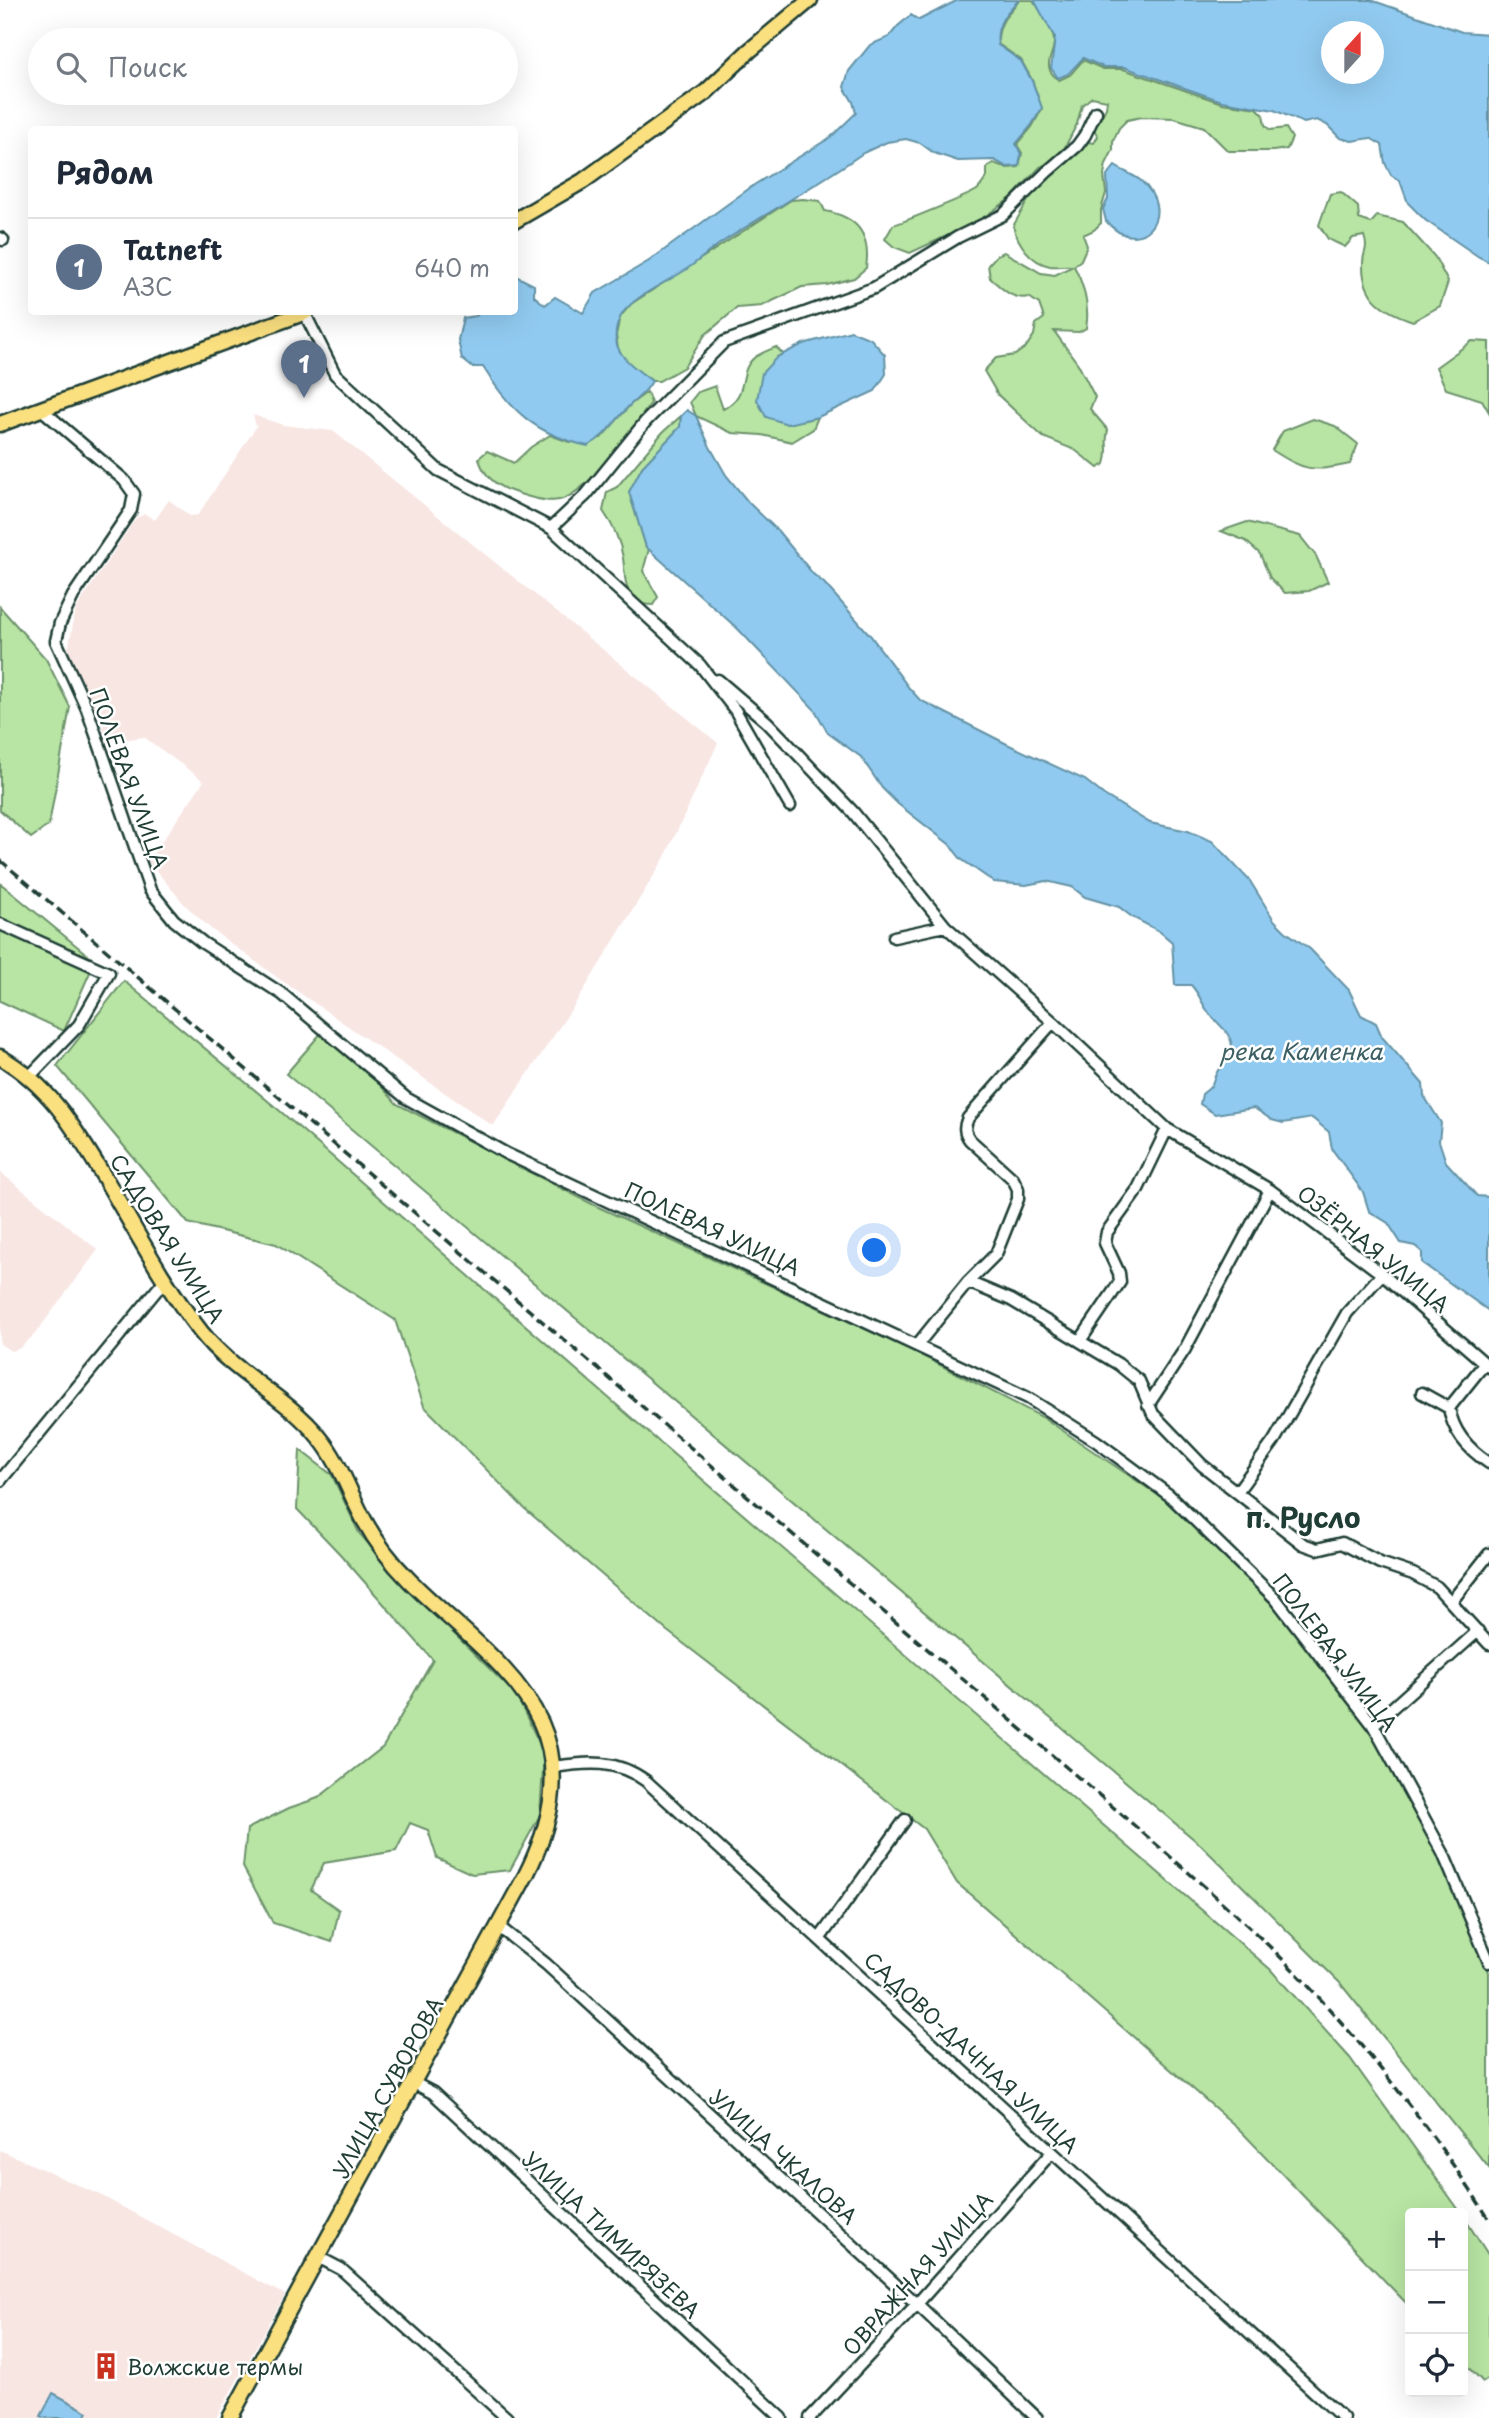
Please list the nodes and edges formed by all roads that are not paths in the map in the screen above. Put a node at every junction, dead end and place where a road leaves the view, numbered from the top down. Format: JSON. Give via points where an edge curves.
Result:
{"nodes":[{"id":1,"x":810,"y":0,"type":"edge"},
{"id":2,"x":1096,"y":112,"type":"dead end"},
{"id":3,"x":518,"y":219,"type":"edge"},
{"id":4,"x":297,"y":315,"type":"edge"},
{"id":5,"x":306,"y":315,"type":"edge"},
{"id":6,"x":40,"y":408,"type":"junction"},
{"id":7,"x":0,"y":424,"type":"edge"},
{"id":8,"x":551,"y":528,"type":"junction"},
{"id":9,"x":700,"y":665,"type":"junction"},
{"id":10,"x":790,"y":806,"type":"dead end"},
{"id":11,"x":0,"y":925,"type":"edge"},
{"id":12,"x":945,"y":926,"type":"junction"},
{"id":13,"x":894,"y":937,"type":"dead end"},
{"id":14,"x":1053,"y":1022,"type":"junction"},
{"id":15,"x":0,"y":1057,"type":"edge"},
{"id":16,"x":30,"y":1076,"type":"junction"},
{"id":17,"x":1167,"y":1129,"type":"junction"},
{"id":18,"x":1270,"y":1189,"type":"junction"},
{"id":19,"x":1382,"y":1274,"type":"junction"},
{"id":20,"x":165,"y":1280,"type":"junction"},
{"id":21,"x":968,"y":1282,"type":"junction"},
{"id":22,"x":1080,"y":1341,"type":"junction"},
{"id":23,"x":917,"y":1345,"type":"junction"},
{"id":24,"x":1487,"y":1365,"type":"edge"},
{"id":25,"x":1422,"y":1393,"type":"dead end"},
{"id":26,"x":1148,"y":1405,"type":"junction"},
{"id":27,"x":1449,"y":1408,"type":"junction"},
{"id":28,"x":1489,"y":1463,"type":"edge"},
{"id":29,"x":0,"y":1481,"type":"edge"},
{"id":30,"x":1237,"y":1492,"type":"junction"},
{"id":31,"x":1489,"y":1554,"type":"edge"},
{"id":32,"x":1451,"y":1602,"type":"junction"},
{"id":33,"x":1478,"y":1631,"type":"junction"},
{"id":34,"x":1489,"y":1644,"type":"edge"},
{"id":35,"x":1373,"y":1725,"type":"junction"},
{"id":36,"x":553,"y":1767,"type":"junction"},
{"id":37,"x":905,"y":1820,"type":"dead end"},
{"id":38,"x":499,"y":1927,"type":"junction"},
{"id":39,"x":820,"y":1938,"type":"junction"},
{"id":40,"x":1489,"y":1962,"type":"edge"},
{"id":41,"x":414,"y":2083,"type":"junction"},
{"id":42,"x":1052,"y":2152,"type":"junction"},
{"id":43,"x":318,"y":2257,"type":"junction"},
{"id":44,"x":917,"y":2304,"type":"junction"},
{"id":45,"x":230,"y":2418,"type":"edge"},
{"id":46,"x":507,"y":2418,"type":"edge"},
{"id":47,"x":782,"y":2418,"type":"edge"},
{"id":48,"x":810,"y":2418,"type":"edge"},
{"id":49,"x":1037,"y":2418,"type":"edge"},
{"id":50,"x":1343,"y":2418,"type":"edge"}],
"edges":[{"from":1,"to":3,"type":"main road","via":[[706,93],[583,181]]},
{"from":2,"to":8,"type":"street","via":[[1076,146],[1003,215],[874,288],[724,342]]},
{"from":4,"to":6,"type":"main road"},
{"from":5,"to":8,"type":"street","via":[[335,374],[438,470]]},
{"from":6,"to":7,"type":"main road"},
{"from":6,"to":23,"type":"street","name":"ПОЛЕВАЯ УЛИЦА","via":[[124,480],[134,494],[131,510],[73,596],[56,641],[87,709],[150,890],[174,920],[282,993],[406,1098],[508,1154]]},
{"from":8,"to":9,"type":"street"},
{"from":9,"to":10,"type":"street","via":[[736,710]]},
{"from":9,"to":12,"type":"street","name":"ОЗЁРНАЯ УЛИЦА","via":[[767,722],[853,812]]},
{"from":11,"to":16,"type":"street","via":[[109,973],[79,1025]]},
{"from":12,"to":13,"type":"street"},
{"from":12,"to":14,"type":"street","name":"ОЗЁРНАЯ УЛИЦА"},
{"from":14,"to":17,"type":"street","name":"ОЗЁРНАЯ УЛИЦА"},
{"from":14,"to":21,"type":"street","via":[[965,1125],[970,1140],[1018,1189],[996,1254]]},
{"from":15,"to":16,"type":"main road","name":"САДОВАЯ УЛИЦА"},
{"from":16,"to":20,"type":"main road","name":"САДОВАЯ УЛИЦА","via":[[80,1137]]},
{"from":17,"to":18,"type":"street","name":"ОЗЁРНАЯ УЛИЦА"},
{"from":17,"to":22,"type":"street","via":[[1138,1189],[1107,1232],[1105,1242],[1119,1282]]},
{"from":18,"to":19,"type":"street","name":"ОЗЁРНАЯ УЛИЦА"},
{"from":18,"to":26,"type":"street","name":"ОЗЁРНАЯ УЛИЦА","via":[[1185,1349]]},
{"from":19,"to":24,"type":"street","name":"ОЗЁРНАЯ УЛИЦА"},
{"from":19,"to":30,"type":"street","via":[[1347,1313],[1274,1441]]},
{"from":20,"to":29,"type":"street"},
{"from":20,"to":36,"type":"main road","name":"САДОВАЯ УЛИЦА","via":[[224,1357],[318,1435],[335,1457],[364,1520],[385,1552],[527,1699],[542,1725]]},
{"from":21,"to":22,"type":"street","name":"ПОЛЕВАЯ УЛИЦА","via":[[1011,1300]]},
{"from":21,"to":23,"type":"street"},
{"from":22,"to":26,"type":"street","name":"ПОЛЕВАЯ УЛИЦА","via":[[1139,1381]]},
{"from":23,"to":35,"type":"street","name":"ПОЛЕВАЯ УЛИЦА","via":[[1028,1398],[1169,1495],[1275,1598]]},
{"from":24,"to":27,"type":"street","name":"ОЗЁРНАЯ УЛИЦА"},
{"from":25,"to":27,"type":"street"},
{"from":26,"to":30,"type":"street","name":"ПОЛЕВАЯ УЛИЦА","via":[[1195,1458]]},
{"from":27,"to":28,"type":"street","via":[[1452,1424],[1474,1454]]},
{"from":30,"to":32,"type":"street","name":"ПОЛЕВАЯ УЛИЦА","via":[[1303,1544],[1317,1549],[1334,1543],[1348,1545],[1425,1580]]},
{"from":31,"to":32,"type":"street"},
{"from":32,"to":33,"type":"street","name":"ПОЛЕВАЯ УЛИЦА"},
{"from":33,"to":34,"type":"street","name":"ПОЛЕВАЯ УЛИЦА"},
{"from":33,"to":35,"type":"street"},
{"from":35,"to":40,"type":"street","name":"ПОЛЕВАЯ УЛИЦА","via":[[1443,1853]]},
{"from":36,"to":38,"type":"main road","name":"УЛИЦА СУВОРОВА","via":[[544,1834]]},
{"from":36,"to":39,"type":"street","name":"САДОВО-ДАЧНАЯ УЛИЦА","via":[[601,1762],[637,1774]]},
{"from":37,"to":39,"type":"street"},
{"from":38,"to":41,"type":"main road","name":"УЛИЦА СУВОРОВА"},
{"from":38,"to":44,"type":"street","name":"УЛИЦА ЧКАЛОВА","via":[[546,1964]]},
{"from":39,"to":42,"type":"street","name":"САДОВО-ДАЧНАЯ УЛИЦА"},
{"from":41,"to":43,"type":"main road","name":"УЛИЦА СУВОРОВА"},
{"from":41,"to":47,"type":"street","name":"УЛИЦА ТИМИРЯЗЕВА","via":[[433,2093]]},
{"from":42,"to":44,"type":"street","name":"ОВРАЖНАЯ УЛИЦА"},
{"from":42,"to":50,"type":"street","name":"САДОВО-ДАЧНАЯ УЛИЦА"},
{"from":43,"to":45,"type":"main road","name":"УЛИЦА СУВОРОВА"},
{"from":43,"to":46,"type":"street","via":[[341,2269]]},
{"from":44,"to":48,"type":"street","name":"ОВРАЖНАЯ УЛИЦА"},
{"from":44,"to":49,"type":"street","name":"УЛИЦА ЧКАЛОВА"}]}
